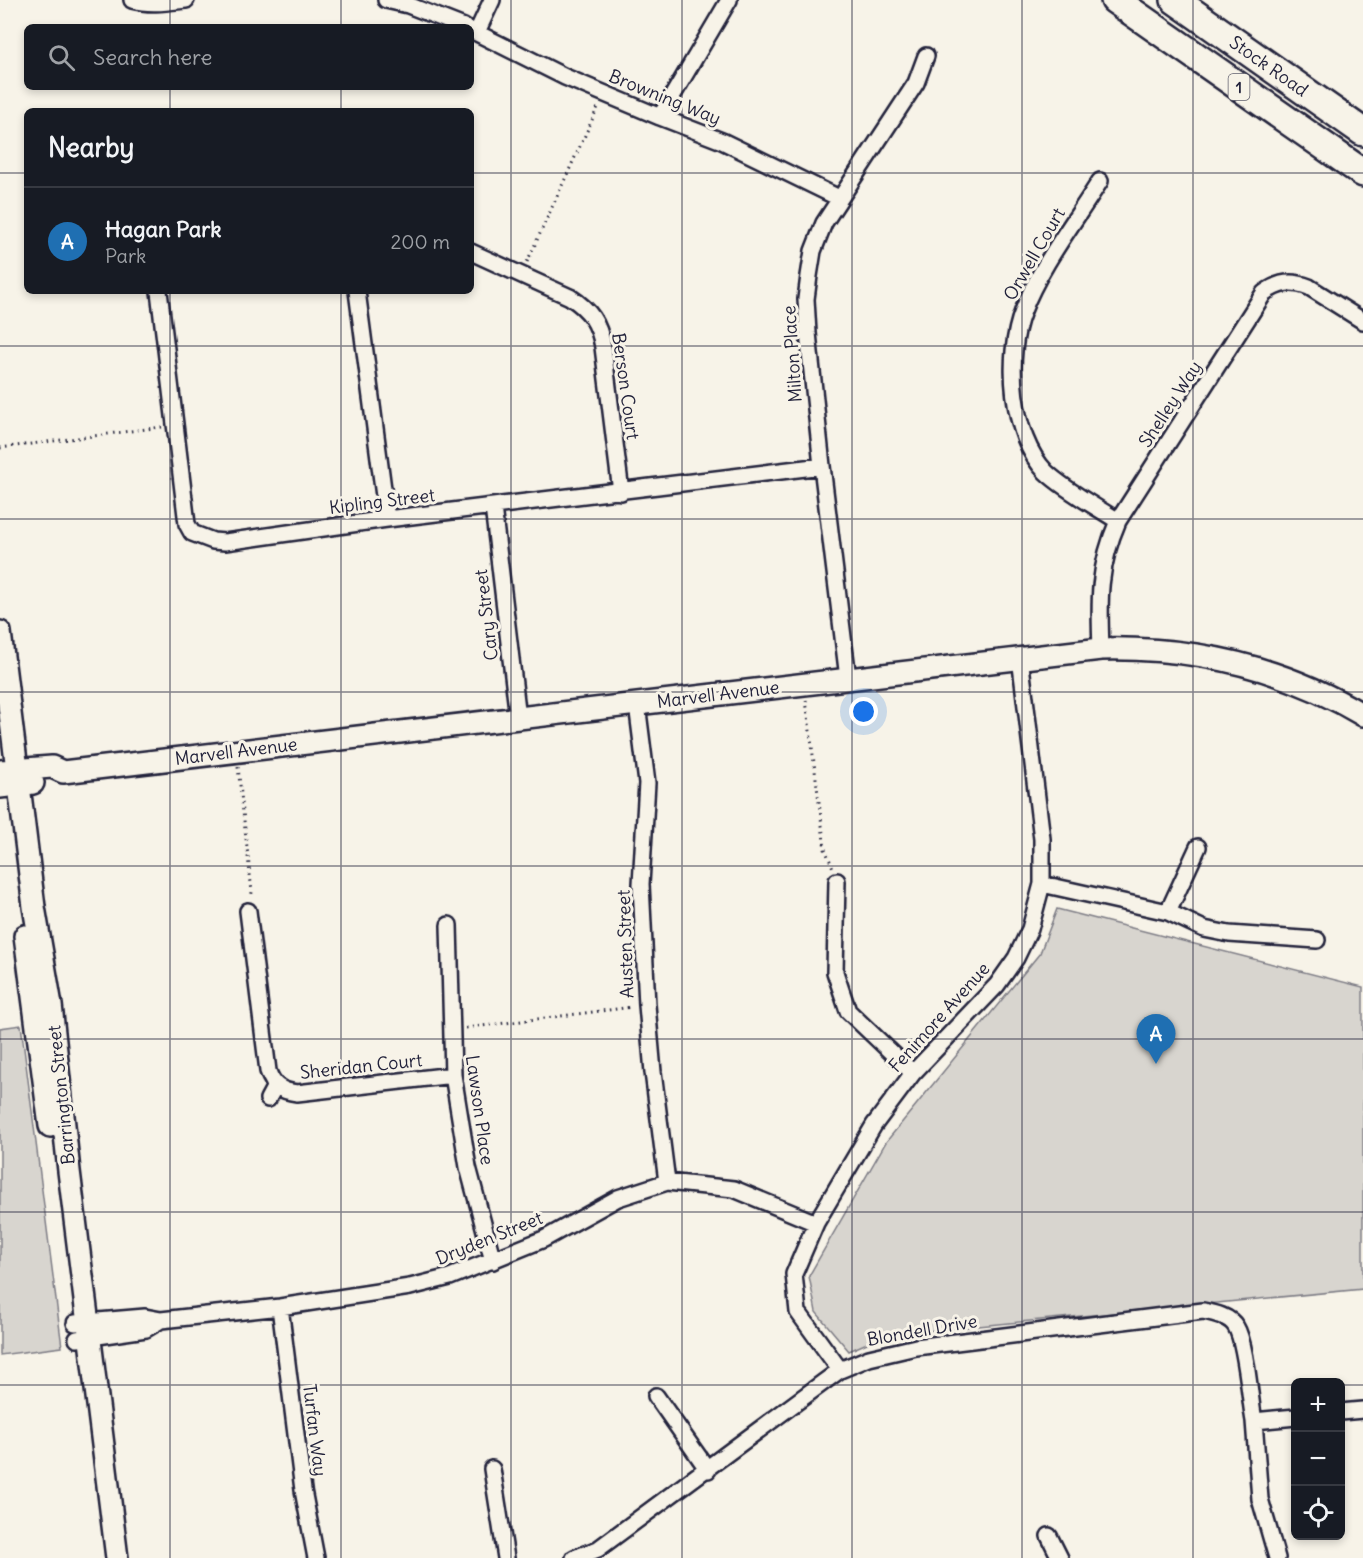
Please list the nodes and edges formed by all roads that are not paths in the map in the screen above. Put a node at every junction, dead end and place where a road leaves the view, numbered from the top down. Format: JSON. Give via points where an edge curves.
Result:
{"nodes":[{"id":1,"x":132,"y":0,"type":"edge"},
{"id":2,"x":186,"y":0,"type":"edge"},
{"id":3,"x":386,"y":0,"type":"edge"},
{"id":4,"x":492,"y":0,"type":"edge"},
{"id":5,"x":729,"y":0,"type":"edge"},
{"id":6,"x":1115,"y":0,"type":"edge"},
{"id":7,"x":1175,"y":0,"type":"edge"},
{"id":8,"x":456,"y":24,"type":"edge"},
{"id":9,"x":474,"y":26,"type":"edge"},
{"id":10,"x":474,"y":31,"type":"edge"},
{"id":11,"x":926,"y":56,"type":"dead end"},
{"id":12,"x":660,"y":117,"type":"junction"},
{"id":13,"x":1363,"y":132,"type":"edge"},
{"id":14,"x":1363,"y":173,"type":"edge"},
{"id":15,"x":1100,"y":181,"type":"dead end"},
{"id":16,"x":839,"y":198,"type":"junction"},
{"id":17,"x":474,"y":253,"type":"edge"},
{"id":18,"x":159,"y":294,"type":"edge"},
{"id":19,"x":357,"y":294,"type":"edge"},
{"id":20,"x":1363,"y":321,"type":"edge"},
{"id":21,"x":822,"y":466,"type":"junction"},
{"id":22,"x":621,"y":492,"type":"junction"},
{"id":23,"x":493,"y":507,"type":"junction"},
{"id":24,"x":387,"y":519,"type":"junction"},
{"id":25,"x":1118,"y":521,"type":"junction"},
{"id":26,"x":0,"y":632,"type":"edge"},
{"id":27,"x":1101,"y":648,"type":"junction"},
{"id":28,"x":1020,"y":657,"type":"junction"},
{"id":29,"x":848,"y":678,"type":"junction"},
{"id":30,"x":637,"y":704,"type":"junction"},
{"id":31,"x":1363,"y":716,"type":"edge"},
{"id":32,"x":518,"y":718,"type":"junction"},
{"id":33,"x":0,"y":739,"type":"edge"},
{"id":34,"x":8,"y":778,"type":"edge"},
{"id":35,"x":1198,"y":847,"type":"dead end"},
{"id":36,"x":837,"y":881,"type":"road end"},
{"id":37,"x":1042,"y":884,"type":"junction"},
{"id":38,"x":248,"y":911,"type":"road end"},
{"id":39,"x":1168,"y":912,"type":"junction"},
{"id":40,"x":449,"y":925,"type":"dead end"},
{"id":41,"x":1317,"y":940,"type":"dead end"},
{"id":42,"x":913,"y":1073,"type":"junction"},
{"id":43,"x":453,"y":1075,"type":"junction"},
{"id":44,"x":667,"y":1182,"type":"junction"},
{"id":45,"x":816,"y":1223,"type":"junction"},
{"id":46,"x":493,"y":1261,"type":"junction"},
{"id":47,"x":280,"y":1307,"type":"junction"},
{"id":48,"x":83,"y":1330,"type":"junction"},
{"id":49,"x":840,"y":1370,"type":"junction"},
{"id":50,"x":656,"y":1396,"type":"dead end"},
{"id":51,"x":1363,"y":1410,"type":"edge"},
{"id":52,"x":1345,"y":1412,"type":"edge"},
{"id":53,"x":1291,"y":1417,"type":"edge"},
{"id":54,"x":1254,"y":1421,"type":"junction"},
{"id":55,"x":492,"y":1469,"type":"dead end"},
{"id":56,"x":708,"y":1470,"type":"junction"},
{"id":57,"x":1049,"y":1536,"type":"dead end"},
{"id":58,"x":104,"y":1558,"type":"edge"},
{"id":59,"x":117,"y":1558,"type":"edge"},
{"id":60,"x":316,"y":1558,"type":"edge"},
{"id":61,"x":506,"y":1558,"type":"edge"},
{"id":62,"x":574,"y":1558,"type":"edge"},
{"id":63,"x":1060,"y":1558,"type":"edge"},
{"id":64,"x":1276,"y":1558,"type":"edge"}],
"edges":[{"from":1,"to":2,"type":"street"},
{"from":3,"to":8,"type":"street","name":"Browning Way"},
{"from":4,"to":9,"type":"street"},
{"from":5,"to":12,"type":"street"},
{"from":6,"to":14,"type":"highway","name":"Stock Road","number":"1"},
{"from":7,"to":13,"type":"highway","name":"Stock Road","number":"1"},
{"from":10,"to":12,"type":"street","name":"Browning Way"},
{"from":11,"to":16,"type":"street","name":"Milton Place","via":[[916,83]]},
{"from":12,"to":16,"type":"street","name":"Browning Way","via":[[722,141]]},
{"from":15,"to":25,"type":"street","name":"Orwell Court","via":[[1022,313],[1017,334],[1015,406],[1037,461],[1054,478]]},
{"from":16,"to":21,"type":"street","name":"Milton Place","via":[[813,251],[806,299]]},
{"from":17,"to":22,"type":"street","name":"Berson Court","via":[[570,297],[593,316],[600,331]]},
{"from":18,"to":24,"type":"street","name":"Kipling Street","via":[[187,524],[192,533],[225,542]]},
{"from":19,"to":24,"type":"street"},
{"from":20,"to":25,"type":"street","name":"Shelley Way","via":[[1301,283],[1282,283],[1264,293]]},
{"from":21,"to":22,"type":"street","name":"Kipling Street"},
{"from":21,"to":29,"type":"street","name":"Milton Place"},
{"from":22,"to":23,"type":"street","name":"Kipling Street"},
{"from":23,"to":24,"type":"street","name":"Kipling Street"},
{"from":23,"to":32,"type":"street","name":"Cary Street"},
{"from":25,"to":27,"type":"street","name":"Shelley Way","via":[[1101,576]]},
{"from":26,"to":34,"type":"street","name":"Barrington Street"},
{"from":27,"to":28,"type":"street","name":"Marvell Avenue"},
{"from":27,"to":31,"type":"street","name":"Marvell Avenue","via":[[1175,651],[1267,670]]},
{"from":28,"to":29,"type":"street","name":"Marvell Avenue"},
{"from":28,"to":37,"type":"street","name":"Fenimore Avenue","via":[[1042,839]]},
{"from":29,"to":30,"type":"street","name":"Marvell Avenue"},
{"from":30,"to":32,"type":"street","name":"Marvell Avenue"},
{"from":30,"to":44,"type":"street","name":"Austen Street","via":[[647,783],[642,884],[647,1005]]},
{"from":32,"to":34,"type":"street","name":"Marvell Avenue","via":[[63,772],[54,780]]},
{"from":33,"to":34,"type":"street","name":"Barrington Street"},
{"from":34,"to":48,"type":"street","name":"Barrington Street"},
{"from":35,"to":39,"type":"street"},
{"from":36,"to":42,"type":"street","via":[[835,972],[848,1011]]},
{"from":37,"to":39,"type":"street"},
{"from":37,"to":42,"type":"street","name":"Fenimore Avenue","via":[[1030,929],[998,986]]},
{"from":38,"to":43,"type":"street","name":"Sheridan Court","via":[[271,1092],[297,1093]]},
{"from":39,"to":41,"type":"street","via":[[1229,934]]},
{"from":40,"to":43,"type":"street","name":"Lawson Place"},
{"from":42,"to":45,"type":"street","name":"Fenimore Avenue","via":[[874,1125]]},
{"from":43,"to":46,"type":"street","name":"Lawson Place","via":[[468,1167]]},
{"from":44,"to":45,"type":"street","name":"Dryden Street","via":[[734,1189]]},
{"from":44,"to":46,"type":"street","name":"Dryden Street","via":[[618,1198],[544,1239]]},
{"from":45,"to":49,"type":"street","name":"Fenimore Avenue","via":[[794,1274],[798,1312]]},
{"from":46,"to":47,"type":"street","name":"Dryden Street","via":[[410,1287]]},
{"from":47,"to":48,"type":"street","name":"Dryden Street","via":[[161,1320],[145,1317]]},
{"from":47,"to":60,"type":"street","name":"Turfan Way","via":[[303,1490]]},
{"from":48,"to":58,"type":"street","name":"Barrington Street"},
{"from":48,"to":59,"type":"street","name":"Barrington Street"},
{"from":49,"to":54,"type":"street","name":"Blondell Drive","via":[[869,1358],[916,1347],[1203,1311],[1221,1315],[1236,1325]]},
{"from":49,"to":56,"type":"street","name":"Blondell Drive"},
{"from":50,"to":56,"type":"street"},
{"from":51,"to":52,"type":"street"},
{"from":53,"to":54,"type":"street"},
{"from":54,"to":64,"type":"street","via":[[1260,1499]]},
{"from":55,"to":61,"type":"street"},
{"from":56,"to":62,"type":"street","name":"Blondell Drive","via":[[598,1549]]},
{"from":57,"to":63,"type":"street"}]}
